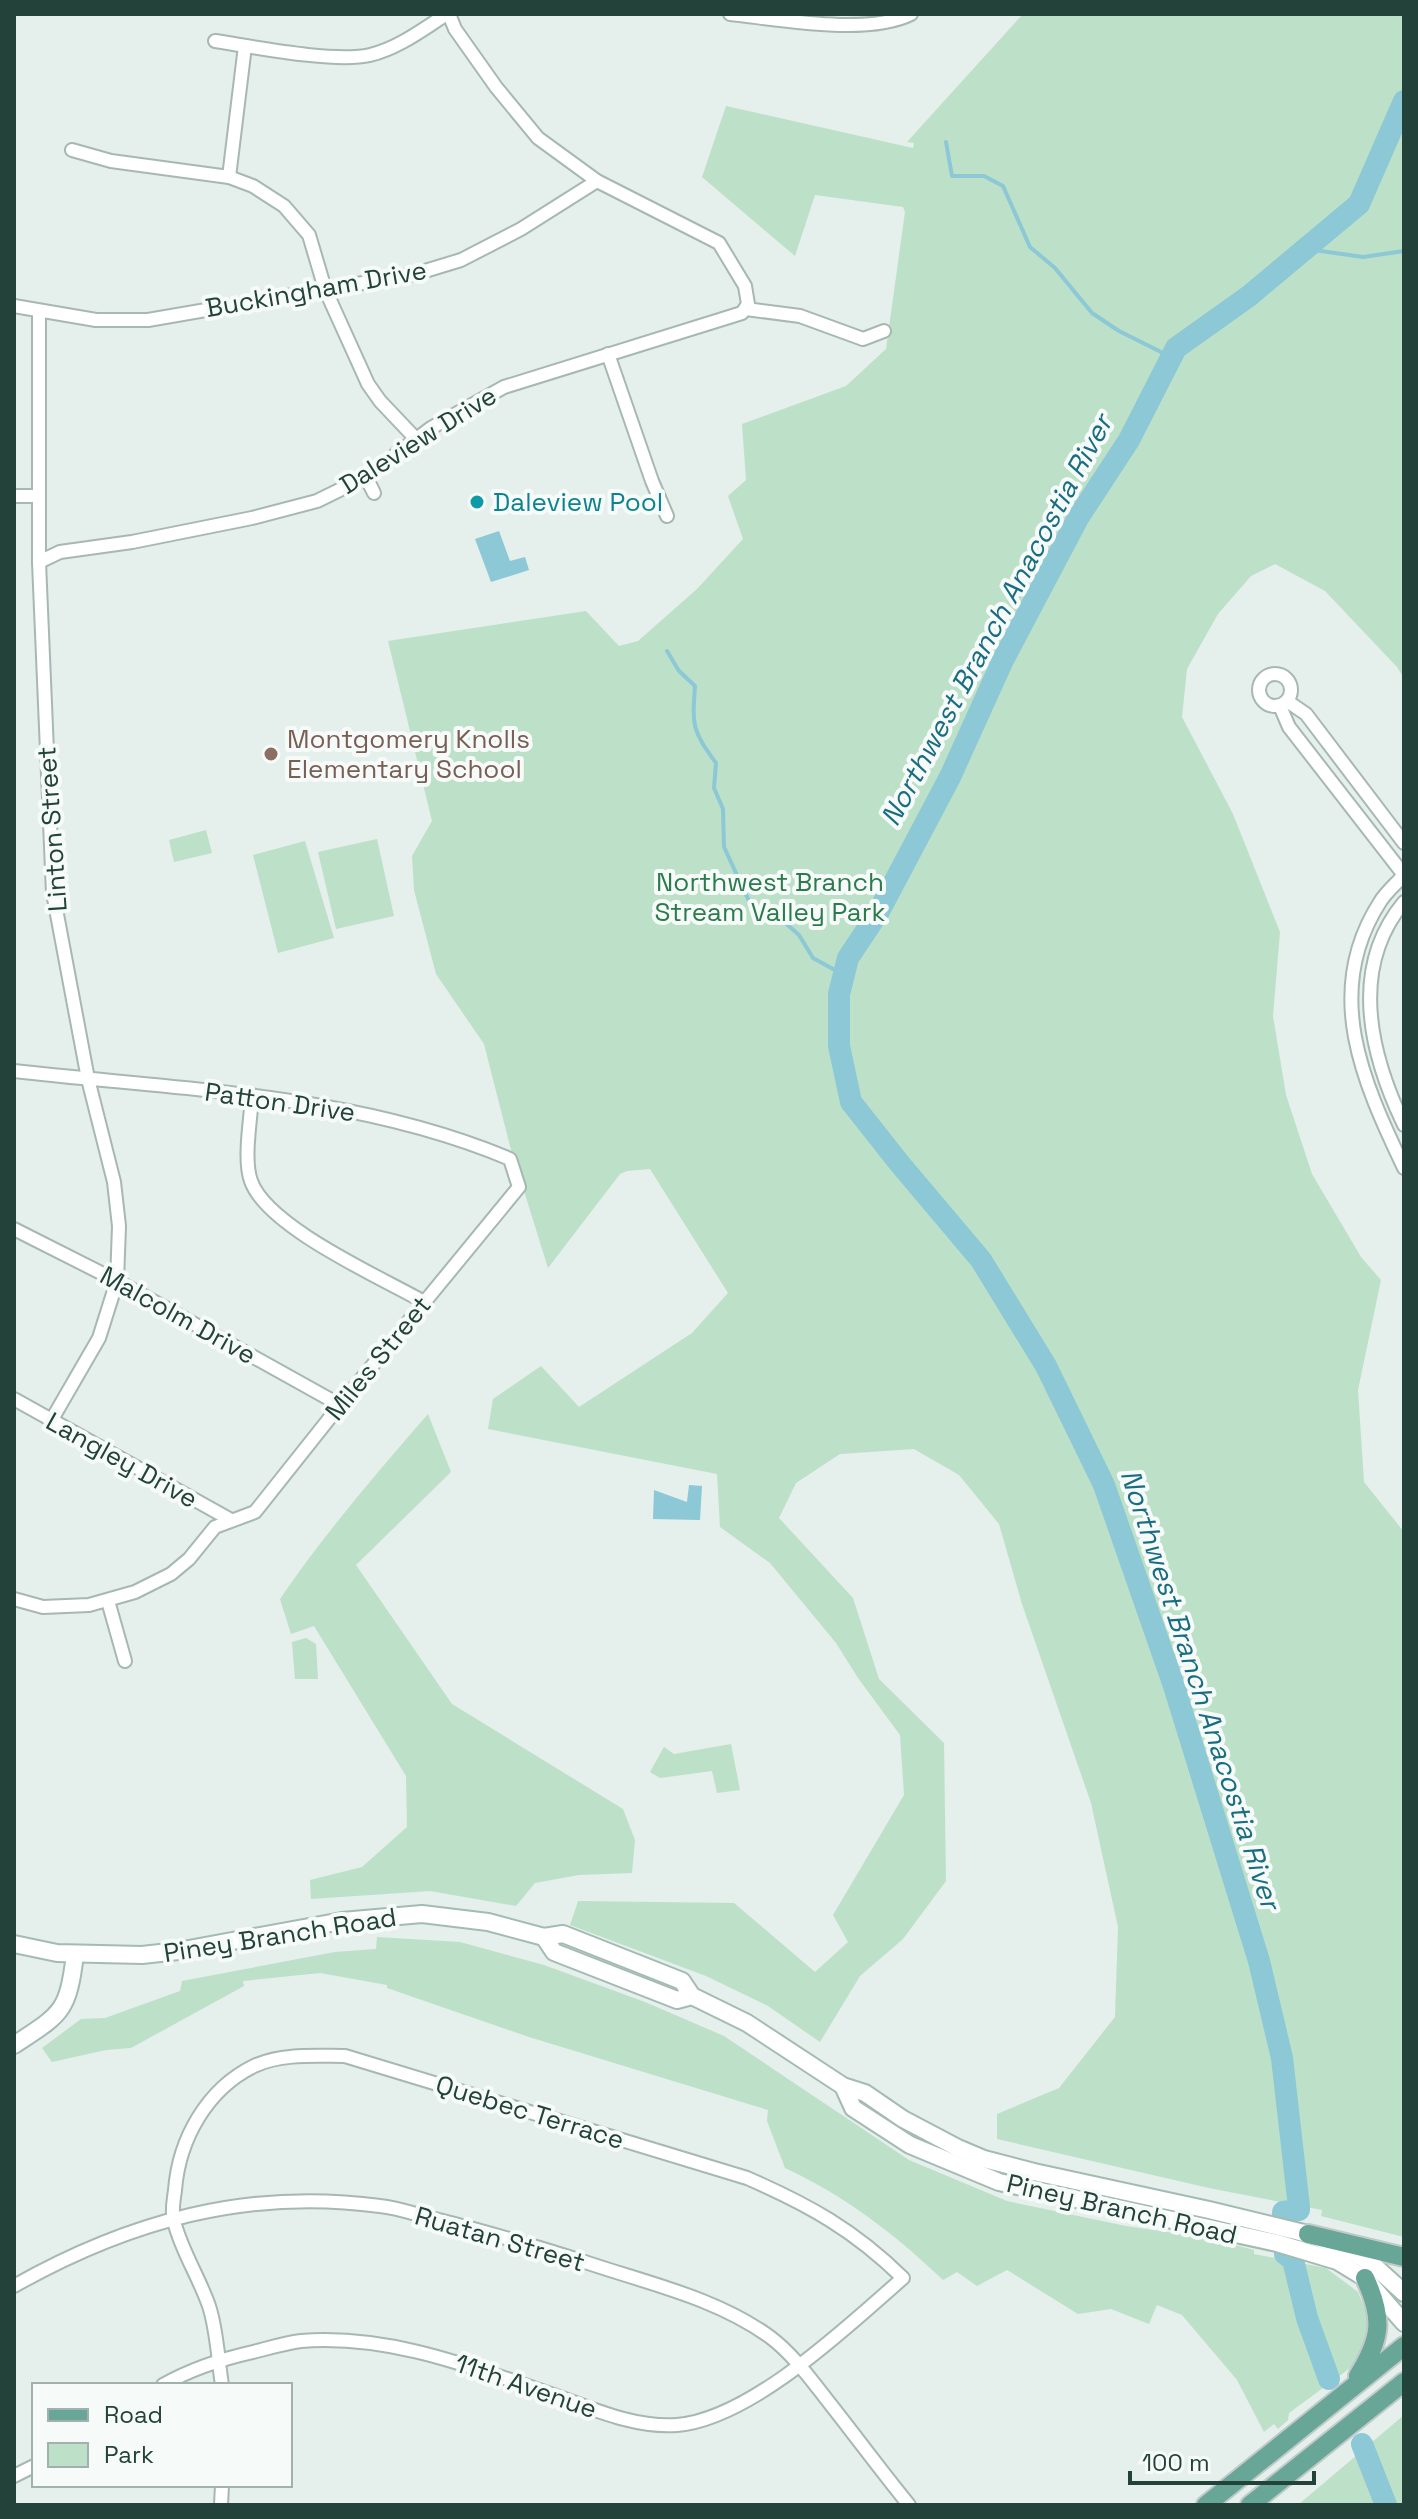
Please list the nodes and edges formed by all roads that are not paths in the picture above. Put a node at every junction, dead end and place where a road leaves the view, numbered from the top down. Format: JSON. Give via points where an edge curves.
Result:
{"nodes":[{"id":1,"x":448,"y":14,"type":"edge"},
{"id":2,"x":730,"y":14,"type":"edge"},
{"id":3,"x":911,"y":14,"type":"edge"},
{"id":4,"x":215,"y":41,"type":"dead end"},
{"id":5,"x":245,"y":46,"type":"junction"},
{"id":6,"x":72,"y":150,"type":"dead end"},
{"id":7,"x":229,"y":177,"type":"junction"},
{"id":8,"x":597,"y":181,"type":"junction"},
{"id":9,"x":325,"y":289,"type":"junction"},
{"id":10,"x":14,"y":306,"type":"edge"},
{"id":11,"x":746,"y":309,"type":"junction"},
{"id":12,"x":39,"y":311,"type":"junction"},
{"id":13,"x":884,"y":331,"type":"dead end"},
{"id":14,"x":608,"y":354,"type":"junction"},
{"id":15,"x":416,"y":439,"type":"junction"},
{"id":16,"x":366,"y":477,"type":"junction"},
{"id":17,"x":374,"y":493,"type":"dead end"},
{"id":18,"x":14,"y":496,"type":"edge"},
{"id":19,"x":38,"y":496,"type":"junction"},
{"id":20,"x":667,"y":516,"type":"dead end"},
{"id":21,"x":39,"y":562,"type":"junction"},
{"id":22,"x":1404,"y":843,"type":"edge"},
{"id":23,"x":1404,"y":875,"type":"edge"},
{"id":24,"x":1404,"y":902,"type":"edge"},
{"id":25,"x":14,"y":1071,"type":"edge"},
{"id":26,"x":88,"y":1079,"type":"junction"},
{"id":27,"x":252,"y":1095,"type":"junction"},
{"id":28,"x":1404,"y":1125,"type":"edge"},
{"id":29,"x":1404,"y":1168,"type":"edge"},
{"id":30,"x":519,"y":1187,"type":"joint"},
{"id":31,"x":14,"y":1229,"type":"edge"},
{"id":32,"x":117,"y":1281,"type":"junction"},
{"id":33,"x":424,"y":1302,"type":"junction"},
{"id":34,"x":14,"y":1399,"type":"edge"},
{"id":35,"x":340,"y":1405,"type":"junction"},
{"id":36,"x":51,"y":1421,"type":"junction"},
{"id":37,"x":231,"y":1520,"type":"junction"},
{"id":38,"x":14,"y":1599,"type":"edge"},
{"id":39,"x":108,"y":1601,"type":"junction"},
{"id":40,"x":125,"y":1661,"type":"dead end"},
{"id":41,"x":14,"y":1944,"type":"edge"},
{"id":42,"x":75,"y":1954,"type":"junction"},
{"id":43,"x":14,"y":2045,"type":"edge"},
{"id":44,"x":843,"y":2086,"type":"junction"},
{"id":45,"x":173,"y":2218,"type":"junction"},
{"id":46,"x":1308,"y":2243,"type":"junction"},
{"id":47,"x":1404,"y":2257,"type":"edge"},
{"id":48,"x":1365,"y":2278,"type":"junction"},
{"id":49,"x":14,"y":2286,"type":"edge"},
{"id":50,"x":1404,"y":2293,"type":"edge"},
{"id":51,"x":862,"y":2313,"type":"joint"},
{"id":52,"x":1404,"y":2323,"type":"edge"},
{"id":53,"x":1404,"y":2346,"type":"edge"},
{"id":54,"x":218,"y":2360,"type":"junction"},
{"id":55,"x":799,"y":2364,"type":"junction"},
{"id":56,"x":1404,"y":2382,"type":"edge"},
{"id":57,"x":167,"y":2383,"type":"edge"},
{"id":58,"x":222,"y":2383,"type":"edge"},
{"id":59,"x":1351,"y":2387,"type":"junction"},
{"id":60,"x":32,"y":2467,"type":"edge"},
{"id":61,"x":14,"y":2476,"type":"edge"},
{"id":62,"x":905,"y":2503,"type":"edge"},
{"id":63,"x":1206,"y":2505,"type":"edge"},
{"id":64,"x":1250,"y":2505,"type":"edge"}],
"edges":[{"from":1,"to":5,"type":"street","via":[[397,45],[368,55]]},
{"from":1,"to":8,"type":"street","via":[[538,138]]},
{"from":2,"to":3,"type":"street","via":[[845,25]]},
{"from":4,"to":5,"type":"street"},
{"from":5,"to":7,"type":"street"},
{"from":6,"to":7,"type":"street","via":[[111,161]]},
{"from":7,"to":9,"type":"street","via":[[284,206],[309,235]]},
{"from":8,"to":9,"type":"street","name":"Buckingham Drive","via":[[461,260],[415,274]]},
{"from":8,"to":11,"type":"street","via":[[719,243],[745,286]]},
{"from":9,"to":12,"type":"street","name":"Buckingham Drive","via":[[148,320],[96,320]]},
{"from":9,"to":15,"type":"street","via":[[368,384]]},
{"from":10,"to":12,"type":"street","name":"Buckingham Drive"},
{"from":11,"to":13,"type":"street","name":"Daleview Drive","via":[[800,316],[863,339]]},
{"from":11,"to":14,"type":"street","name":"Daleview Drive"},
{"from":12,"to":19,"type":"street","name":"Linton Street"},
{"from":14,"to":15,"type":"street","name":"Daleview Drive","via":[[504,387]]},
{"from":14,"to":20,"type":"street"},
{"from":15,"to":16,"type":"street","name":"Daleview Drive"},
{"from":16,"to":17,"type":"street"},
{"from":16,"to":21,"type":"street","name":"Daleview Drive","via":[[317,501],[252,518],[60,552]]},
{"from":18,"to":19,"type":"street"},
{"from":19,"to":21,"type":"street","name":"Linton Street"},
{"from":21,"to":26,"type":"street","name":"Linton Street","via":[[53,893]]},
{"from":22,"to":23,"type":"street","via":[[1306,714],[1284,703],[1289,727]]},
{"from":23,"to":29,"type":"street","via":[[1380,901],[1364,933],[1350,996],[1363,1070]]},
{"from":24,"to":28,"type":"street","via":[[1381,941],[1368,997],[1371,1031]]},
{"from":25,"to":26,"type":"street","name":"Patton Drive"},
{"from":26,"to":27,"type":"street","name":"Patton Drive"},
{"from":26,"to":32,"type":"street","name":"Linton Street","via":[[114,1182]]},
{"from":27,"to":30,"type":"street","name":"Patton Drive","via":[[379,1116],[489,1150],[510,1159]]},
{"from":27,"to":33,"type":"street","via":[[248,1168],[261,1201],[294,1229]]},
{"from":30,"to":33,"type":"street","name":"Miles Street"},
{"from":31,"to":32,"type":"street","name":"Malcolm Drive"},
{"from":32,"to":35,"type":"street","name":"Malcolm Drive"},
{"from":32,"to":36,"type":"street","name":"Linton Street","via":[[99,1338]]},
{"from":33,"to":35,"type":"street","name":"Miles Street"},
{"from":34,"to":36,"type":"street","name":"Langley Drive"},
{"from":35,"to":37,"type":"street","name":"Miles Street","via":[[255,1512]]},
{"from":36,"to":37,"type":"street","name":"Langley Drive"},
{"from":37,"to":39,"type":"street","name":"Miles Street","via":[[215,1527],[171,1574]]},
{"from":38,"to":39,"type":"street","name":"Miles Street","via":[[43,1607]]},
{"from":39,"to":40,"type":"street"},
{"from":41,"to":42,"type":"main road","name":"Piney Branch Road"},
{"from":42,"to":43,"type":"main road","via":[[62,2010]]},
{"from":42,"to":44,"type":"main road","name":"Piney Branch Road","via":[[178,1951],[342,1921],[422,1914],[488,1922],[544,1937],[563,1934],[682,1981],[692,1996],[747,2023]]},
{"from":44,"to":46,"type":"main road","name":"Piney Branch Road","via":[[984,2159],[1276,2226]]},
{"from":44,"to":46,"type":"main road","name":"Piney Branch Road","via":[[853,2108],[910,2145],[999,2182],[1277,2243]]},
{"from":45,"to":49,"type":"street","name":"Ruatan Street","via":[[98,2244]]},
{"from":45,"to":51,"type":"street","name":"Quebec Terrace","via":[[183,2146],[222,2088],[255,2066],[295,2056],[345,2056],[747,2178],[807,2205],[881,2256],[903,2278]]},
{"from":45,"to":54,"type":"street","via":[[210,2309]]},
{"from":45,"to":55,"type":"street","name":"Ruatan Street","via":[[289,2200],[382,2206],[505,2237],[700,2300],[752,2325]]},
{"from":46,"to":47,"type":"main road"},
{"from":46,"to":48,"type":"main road","name":"Piney Branch Road"},
{"from":46,"to":50,"type":"main road","name":"Piney Branch Road","via":[[1349,2250],[1389,2276]]},
{"from":48,"to":52,"type":"main road","name":"Piney Branch Road"},
{"from":48,"to":59,"type":"main road","via":[[1377,2309],[1377,2342]]},
{"from":51,"to":55,"type":"street","name":"11th Avenue"},
{"from":53,"to":59,"type":"main road"},
{"from":54,"to":55,"type":"street","name":"11th Avenue","via":[[300,2341],[364,2342],[435,2355],[636,2423],[677,2425],[733,2408]]},
{"from":54,"to":57,"type":"street","name":"11th Avenue"},
{"from":54,"to":58,"type":"street"},
{"from":55,"to":62,"type":"street","name":"Ruatan Street"},
{"from":56,"to":64,"type":"main road"},
{"from":59,"to":63,"type":"main road"},
{"from":60,"to":61,"type":"street"}]}
